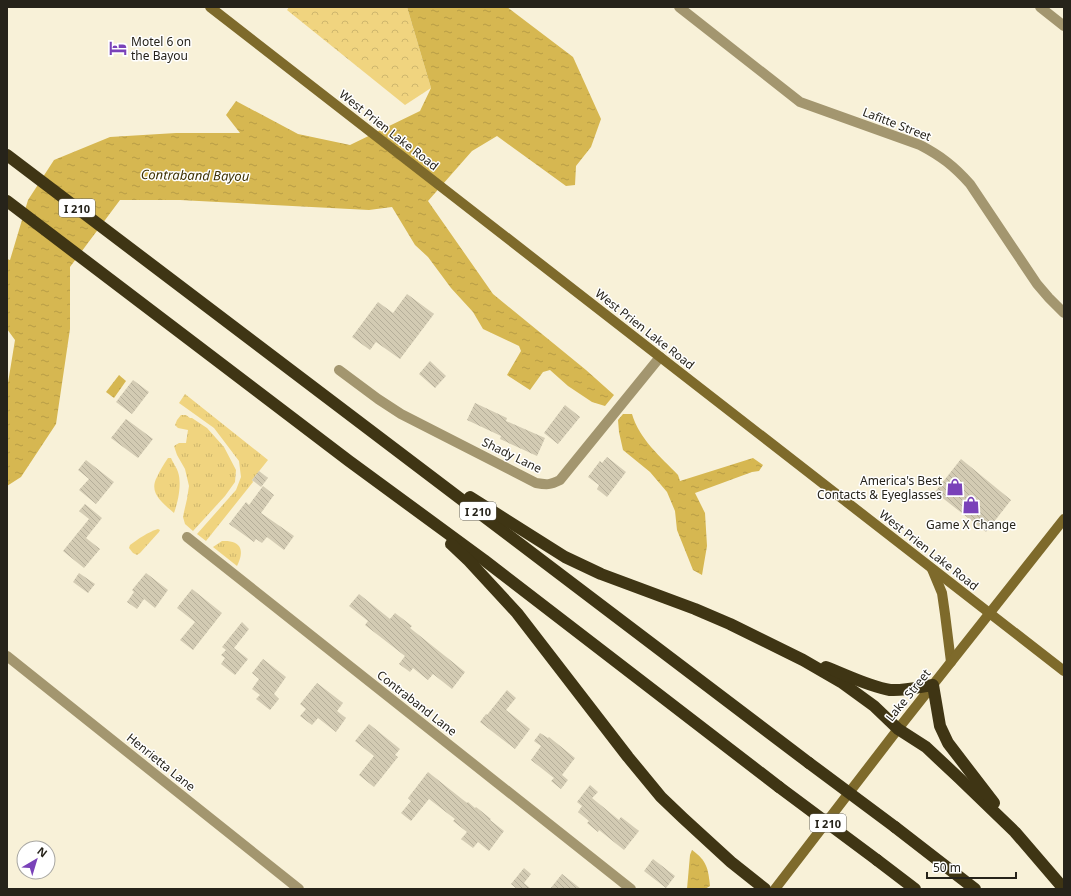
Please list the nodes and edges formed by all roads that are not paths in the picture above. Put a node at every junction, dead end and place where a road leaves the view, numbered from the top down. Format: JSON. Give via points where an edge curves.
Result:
{"nodes":[{"id":1,"x":210,"y":7,"type":"edge"},
{"id":2,"x":679,"y":7,"type":"edge"},
{"id":3,"x":1040,"y":7,"type":"edge"},
{"id":4,"x":1064,"y":26,"type":"edge"},
{"id":5,"x":7,"y":155,"type":"edge"},
{"id":6,"x":7,"y":201,"type":"edge"},
{"id":7,"x":1064,"y":313,"type":"edge"},
{"id":8,"x":660,"y":356,"type":"junction"},
{"id":9,"x":339,"y":370,"type":"dead end"},
{"id":10,"x":402,"y":455,"type":"junction"},
{"id":11,"x":416,"y":510,"type":"junction"},
{"id":12,"x":1064,"y":519,"type":"edge"},
{"id":13,"x":187,"y":537,"type":"dead end"},
{"id":14,"x":932,"y":569,"type":"junction"},
{"id":15,"x":989,"y":613,"type":"junction"},
{"id":16,"x":785,"y":651,"type":"junction"},
{"id":17,"x":7,"y":656,"type":"edge"},
{"id":18,"x":951,"y":662,"type":"junction"},
{"id":19,"x":1064,"y":671,"type":"edge"},
{"id":20,"x":933,"y":685,"type":"junction"},
{"id":21,"x":898,"y":729,"type":"junction"},
{"id":22,"x":1015,"y":832,"type":"junction"},
{"id":23,"x":299,"y":889,"type":"edge"},
{"id":24,"x":631,"y":889,"type":"edge"},
{"id":25,"x":765,"y":889,"type":"edge"},
{"id":26,"x":775,"y":889,"type":"edge"},
{"id":27,"x":915,"y":889,"type":"edge"},
{"id":28,"x":975,"y":889,"type":"edge"},
{"id":29,"x":1064,"y":889,"type":"edge"}],
"edges":[{"from":1,"to":8,"type":"street","name":"West Prien Lake Road"},
{"from":2,"to":7,"type":"street","name":"Lafitte Street","via":[[800,102],[920,145],[937,154],[970,184],[1037,284]]},
{"from":3,"to":4,"type":"street"},
{"from":5,"to":10,"type":"highway","number":"I 210"},
{"from":6,"to":11,"type":"highway","number":"I 210"},
{"from":8,"to":9,"type":"street","name":"Shady Lane","via":[[560,480],[547,485],[536,483],[401,414]]},
{"from":8,"to":14,"type":"street","name":"West Prien Lake Road"},
{"from":10,"to":16,"type":"highway","via":[[565,557],[600,574],[730,624]]},
{"from":10,"to":28,"type":"highway","number":"I 210","bridge":true},
{"from":11,"to":25,"type":"highway","via":[[518,613],[661,797]]},
{"from":11,"to":27,"type":"highway","number":"I 210","bridge":true},
{"from":12,"to":15,"type":"street","name":"Lake Street"},
{"from":13,"to":24,"type":"street","name":"Contraband Lane"},
{"from":14,"to":15,"type":"street","name":"West Prien Lake Road"},
{"from":14,"to":18,"type":"street","via":[[942,593]]},
{"from":15,"to":18,"type":"street","name":"Lake Street"},
{"from":15,"to":19,"type":"street","name":"West Prien Lake Road"},
{"from":16,"to":20,"type":"highway","via":[[868,684],[891,690]]},
{"from":16,"to":21,"type":"highway","via":[[841,682],[874,706]]},
{"from":17,"to":23,"type":"street","name":"Henrietta Lane"},
{"from":18,"to":20,"type":"street","name":"Lake Street"},
{"from":20,"to":21,"type":"street","name":"Lake Street"},
{"from":20,"to":22,"type":"highway","via":[[940,726],[948,743]]},
{"from":21,"to":22,"type":"highway","via":[[926,748]]},
{"from":21,"to":26,"type":"street","name":"Lake Street"},
{"from":22,"to":29,"type":"highway"}]}
